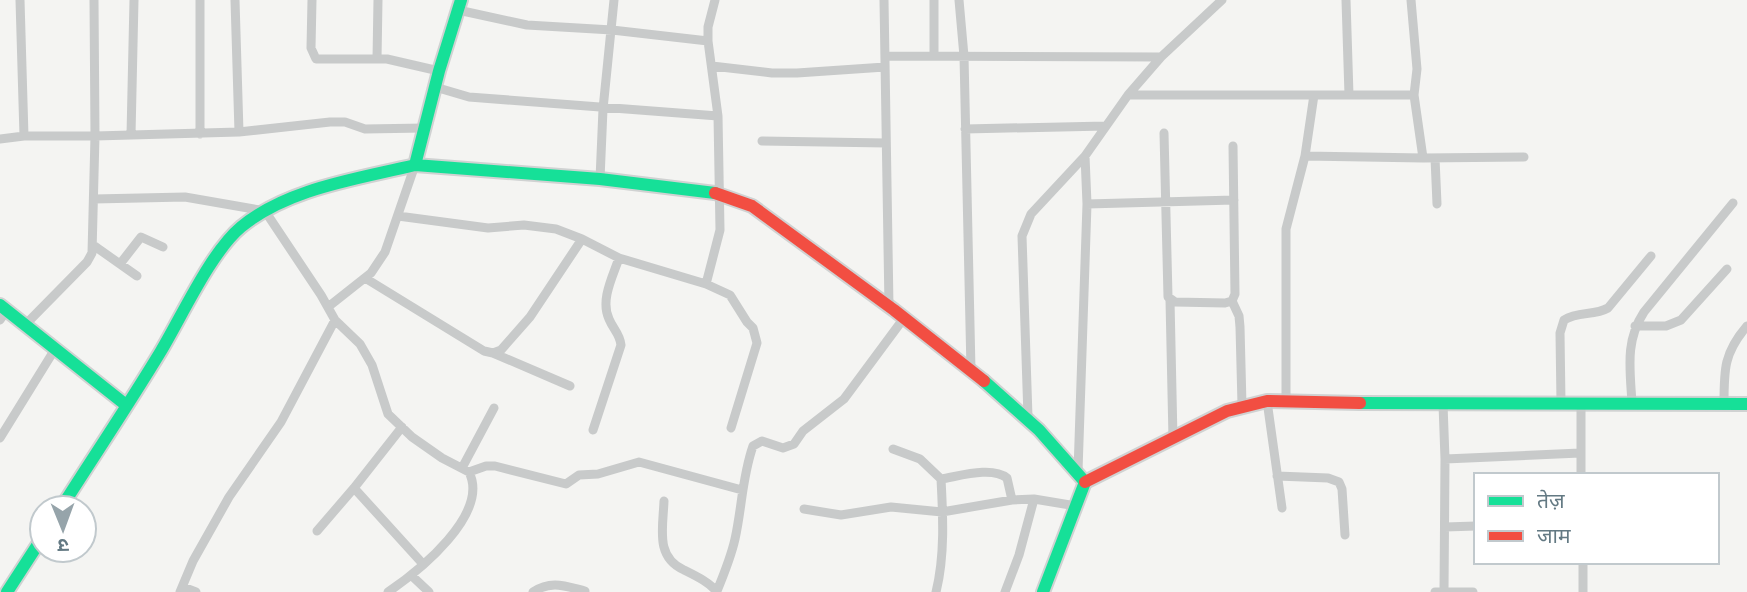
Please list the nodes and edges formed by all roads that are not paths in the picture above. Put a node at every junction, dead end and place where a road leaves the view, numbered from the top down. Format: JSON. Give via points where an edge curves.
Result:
{"nodes":[{"id":1,"x":20,"y":0,"type":"edge"},
{"id":2,"x":94,"y":0,"type":"edge"},
{"id":3,"x":134,"y":0,"type":"edge"},
{"id":4,"x":200,"y":0,"type":"edge"},
{"id":5,"x":235,"y":0,"type":"edge"},
{"id":6,"x":312,"y":0,"type":"edge"},
{"id":7,"x":378,"y":0,"type":"edge"},
{"id":8,"x":614,"y":0,"type":"edge"},
{"id":9,"x":715,"y":0,"type":"edge"},
{"id":10,"x":884,"y":0,"type":"edge"},
{"id":11,"x":934,"y":0,"type":"edge"},
{"id":12,"x":960,"y":0,"type":"edge"},
{"id":13,"x":1222,"y":0,"type":"edge"},
{"id":14,"x":1346,"y":0,"type":"edge"},
{"id":15,"x":1411,"y":0,"type":"edge"},
{"id":16,"x":459,"y":5,"type":"edge"},
{"id":17,"x":612,"y":30,"type":"junction"},
{"id":18,"x":708,"y":41,"type":"junction"},
{"id":19,"x":934,"y":56,"type":"junction"},
{"id":20,"x":964,"y":56,"type":"junction"},
{"id":21,"x":1161,"y":57,"type":"junction"},
{"id":22,"x":377,"y":59,"type":"junction"},
{"id":23,"x":885,"y":62,"type":"junction"},
{"id":24,"x":712,"y":66,"type":"junction"},
{"id":25,"x":439,"y":71,"type":"junction"},
{"id":26,"x":435,"y":87,"type":"junction"},
{"id":27,"x":1128,"y":95,"type":"junction"},
{"id":28,"x":1314,"y":95,"type":"junction"},
{"id":29,"x":1349,"y":95,"type":"junction"},
{"id":30,"x":1414,"y":95,"type":"junction"},
{"id":31,"x":603,"y":109,"type":"junction"},
{"id":32,"x":718,"y":116,"type":"junction"},
{"id":33,"x":1106,"y":126,"type":"junction"},
{"id":34,"x":424,"y":128,"type":"junction"},
{"id":35,"x":965,"y":129,"type":"junction"},
{"id":36,"x":239,"y":132,"type":"junction"},
{"id":37,"x":1164,"y":133,"type":"dead end"},
{"id":38,"x":200,"y":134,"type":"junction"},
{"id":39,"x":131,"y":135,"type":"junction"},
{"id":40,"x":24,"y":136,"type":"junction"},
{"id":41,"x":95,"y":136,"type":"junction"},
{"id":42,"x":0,"y":139,"type":"edge"},
{"id":43,"x":761,"y":141,"type":"dead end"},
{"id":44,"x":886,"y":143,"type":"junction"},
{"id":45,"x":1233,"y":146,"type":"dead end"},
{"id":46,"x":1085,"y":156,"type":"junction"},
{"id":47,"x":1305,"y":156,"type":"junction"},
{"id":48,"x":1524,"y":157,"type":"dead end"},
{"id":49,"x":1423,"y":158,"type":"junction"},
{"id":50,"x":1435,"y":158,"type":"junction"},
{"id":51,"x":415,"y":165,"type":"junction"},
{"id":52,"x":600,"y":179,"type":"junction"},
{"id":53,"x":720,"y":194,"type":"junction"},
{"id":54,"x":94,"y":200,"type":"junction"},
{"id":55,"x":1234,"y":200,"type":"junction"},
{"id":56,"x":1166,"y":203,"type":"junction"},
{"id":57,"x":1087,"y":204,"type":"junction"},
{"id":58,"x":1437,"y":204,"type":"dead end"},
{"id":59,"x":1733,"y":204,"type":"dead end"},
{"id":60,"x":265,"y":211,"type":"junction"},
{"id":61,"x":398,"y":216,"type":"junction"},
{"id":62,"x":582,"y":239,"type":"junction"},
{"id":63,"x":93,"y":245,"type":"junction"},
{"id":64,"x":163,"y":247,"type":"dead end"},
{"id":65,"x":1651,"y":256,"type":"dead end"},
{"id":66,"x":619,"y":258,"type":"junction"},
{"id":67,"x":120,"y":264,"type":"junction"},
{"id":68,"x":1727,"y":269,"type":"dead end"},
{"id":69,"x":137,"y":276,"type":"dead end"},
{"id":70,"x":365,"y":278,"type":"junction"},
{"id":71,"x":706,"y":284,"type":"junction"},
{"id":72,"x":1170,"y":300,"type":"junction"},
{"id":73,"x":1232,"y":301,"type":"junction"},
{"id":74,"x":328,"y":307,"type":"junction"},
{"id":75,"x":889,"y":307,"type":"junction"},
{"id":76,"x":2,"y":312,"type":"edge"},
{"id":77,"x":904,"y":318,"type":"junction"},
{"id":78,"x":335,"y":320,"type":"junction"},
{"id":79,"x":26,"y":324,"type":"junction"},
{"id":80,"x":1634,"y":326,"type":"junction"},
{"id":81,"x":1747,"y":326,"type":"edge"},
{"id":82,"x":55,"y":349,"type":"junction"},
{"id":83,"x":493,"y":353,"type":"junction"},
{"id":84,"x":971,"y":370,"type":"junction"},
{"id":85,"x":570,"y":386,"type":"dead end"},
{"id":86,"x":1286,"y":400,"type":"junction"},
{"id":87,"x":1267,"y":401,"type":"junction"},
{"id":88,"x":1560,"y":403,"type":"junction"},
{"id":89,"x":1632,"y":403,"type":"junction"},
{"id":90,"x":1724,"y":403,"type":"junction"},
{"id":91,"x":1443,"y":404,"type":"junction"},
{"id":92,"x":1581,"y":404,"type":"junction"},
{"id":93,"x":1747,"y":404,"type":"edge"},
{"id":94,"x":126,"y":405,"type":"junction"},
{"id":95,"x":1242,"y":405,"type":"junction"},
{"id":96,"x":494,"y":408,"type":"dead end"},
{"id":97,"x":1028,"y":417,"type":"junction"},
{"id":98,"x":402,"y":427,"type":"junction"},
{"id":99,"x":731,"y":428,"type":"dead end"},
{"id":100,"x":593,"y":430,"type":"dead end"},
{"id":101,"x":0,"y":438,"type":"edge"},
{"id":102,"x":1172,"y":439,"type":"junction"},
{"id":103,"x":893,"y":449,"type":"dead end"},
{"id":104,"x":1580,"y":453,"type":"junction"},
{"id":105,"x":1445,"y":459,"type":"junction"},
{"id":106,"x":466,"y":470,"type":"junction"},
{"id":107,"x":1077,"y":471,"type":"junction"},
{"id":108,"x":1581,"y":473,"type":"edge"},
{"id":109,"x":1278,"y":475,"type":"junction"},
{"id":110,"x":941,"y":479,"type":"junction"},
{"id":111,"x":1085,"y":482,"type":"junction"},
{"id":112,"x":354,"y":488,"type":"junction"},
{"id":113,"x":742,"y":490,"type":"junction"},
{"id":114,"x":70,"y":494,"type":"edge"},
{"id":115,"x":1034,"y":499,"type":"junction"},
{"id":116,"x":1012,"y":500,"type":"junction"},
{"id":117,"x":664,"y":501,"type":"dead end"},
{"id":118,"x":1076,"y":506,"type":"junction"},
{"id":119,"x":1282,"y":508,"type":"dead end"},
{"id":120,"x":804,"y":509,"type":"dead end"},
{"id":121,"x":943,"y":512,"type":"junction"},
{"id":122,"x":1474,"y":526,"type":"edge"},
{"id":123,"x":1445,"y":527,"type":"junction"},
{"id":124,"x":317,"y":531,"type":"dead end"},
{"id":125,"x":1345,"y":535,"type":"dead end"},
{"id":126,"x":28,"y":560,"type":"edge"},
{"id":127,"x":423,"y":564,"type":"junction"},
{"id":128,"x":1583,"y":564,"type":"edge"},
{"id":129,"x":412,"y":576,"type":"junction"},
{"id":130,"x":181,"y":589,"type":"edge"},
{"id":131,"x":585,"y":591,"type":"edge"},
{"id":132,"x":7,"y":592,"type":"edge"},
{"id":133,"x":196,"y":592,"type":"edge"},
{"id":134,"x":388,"y":592,"type":"edge"},
{"id":135,"x":429,"y":592,"type":"edge"},
{"id":136,"x":533,"y":592,"type":"edge"},
{"id":137,"x":717,"y":592,"type":"edge"},
{"id":138,"x":936,"y":592,"type":"edge"},
{"id":139,"x":1004,"y":592,"type":"edge"},
{"id":140,"x":1044,"y":592,"type":"edge"},
{"id":141,"x":1435,"y":592,"type":"edge"},
{"id":142,"x":1444,"y":592,"type":"edge"},
{"id":143,"x":1473,"y":592,"type":"edge"},
{"id":144,"x":1583,"y":592,"type":"edge"}],
"edges":[{"from":1,"to":40,"type":"street"},
{"from":2,"to":41,"type":"street"},
{"from":3,"to":39,"type":"street"},
{"from":4,"to":38,"type":"street"},
{"from":5,"to":36,"type":"street"},
{"from":6,"to":22,"type":"street","via":[[313,57],[321,61]]},
{"from":7,"to":22,"type":"street"},
{"from":8,"to":17,"type":"street"},
{"from":9,"to":18,"type":"street"},
{"from":10,"to":23,"type":"street"},
{"from":11,"to":19,"type":"street"},
{"from":12,"to":20,"type":"street"},
{"from":13,"to":21,"type":"street"},
{"from":14,"to":29,"type":"street"},
{"from":15,"to":30,"type":"street","via":[[1417,58]]},
{"from":16,"to":17,"type":"street","via":[[527,25]]},
{"from":16,"to":25,"type":"street"},
{"from":17,"to":18,"type":"street"},
{"from":17,"to":31,"type":"street"},
{"from":18,"to":24,"type":"street"},
{"from":19,"to":20,"type":"street"},
{"from":19,"to":23,"type":"street"},
{"from":20,"to":21,"type":"street"},
{"from":20,"to":35,"type":"street"},
{"from":21,"to":27,"type":"street"},
{"from":22,"to":25,"type":"street"},
{"from":23,"to":24,"type":"street","via":[[784,73]]},
{"from":23,"to":44,"type":"street"},
{"from":24,"to":32,"type":"street"},
{"from":25,"to":26,"type":"street"},
{"from":26,"to":31,"type":"street","via":[[469,97]]},
{"from":26,"to":34,"type":"street"},
{"from":27,"to":28,"type":"street"},
{"from":27,"to":33,"type":"street"},
{"from":28,"to":29,"type":"street"},
{"from":28,"to":47,"type":"street"},
{"from":29,"to":30,"type":"street"},
{"from":30,"to":49,"type":"street"},
{"from":31,"to":32,"type":"street"},
{"from":31,"to":52,"type":"street"},
{"from":32,"to":53,"type":"street"},
{"from":33,"to":35,"type":"street"},
{"from":33,"to":46,"type":"street"},
{"from":34,"to":36,"type":"street","via":[[365,129],[330,122]]},
{"from":34,"to":51,"type":"street"},
{"from":35,"to":84,"type":"street"},
{"from":36,"to":38,"type":"street"},
{"from":37,"to":56,"type":"street"},
{"from":38,"to":39,"type":"street"},
{"from":39,"to":41,"type":"street"},
{"from":40,"to":41,"type":"street"},
{"from":40,"to":42,"type":"street"},
{"from":41,"to":54,"type":"street"},
{"from":43,"to":44,"type":"street"},
{"from":44,"to":75,"type":"street"},
{"from":45,"to":55,"type":"street"},
{"from":46,"to":57,"type":"street"},
{"from":46,"to":97,"type":"street","via":[[1031,214],[1022,236]]},
{"from":47,"to":49,"type":"street"},
{"from":47,"to":86,"type":"street","via":[[1285,240]]},
{"from":48,"to":50,"type":"street"},
{"from":49,"to":50,"type":"street"},
{"from":50,"to":58,"type":"street"},
{"from":51,"to":52,"type":"street"},
{"from":51,"to":60,"type":"street","via":[[318,189]]},
{"from":51,"to":61,"type":"street"},
{"from":52,"to":53,"type":"street"},
{"from":53,"to":71,"type":"street","via":[[720,230]]},
{"from":53,"to":75,"type":"street","via":[[752,205]]},
{"from":54,"to":60,"type":"street","via":[[185,197]]},
{"from":54,"to":63,"type":"street"},
{"from":55,"to":56,"type":"street"},
{"from":55,"to":73,"type":"street"},
{"from":56,"to":57,"type":"street"},
{"from":56,"to":72,"type":"street"},
{"from":57,"to":107,"type":"street"},
{"from":59,"to":80,"type":"street"},
{"from":60,"to":74,"type":"street"},
{"from":60,"to":94,"type":"street","via":[[225,243]]},
{"from":61,"to":62,"type":"street","via":[[488,228],[542,226]]},
{"from":61,"to":70,"type":"street","via":[[384,252]]},
{"from":62,"to":66,"type":"street"},
{"from":62,"to":83,"type":"street","via":[[530,317]]},
{"from":63,"to":67,"type":"street"},
{"from":63,"to":79,"type":"street","via":[[87,262]]},
{"from":64,"to":67,"type":"street","via":[[141,237]]},
{"from":65,"to":88,"type":"street","via":[[1608,308],[1564,320]]},
{"from":66,"to":71,"type":"street"},
{"from":66,"to":100,"type":"street","via":[[606,310],[621,345]]},
{"from":67,"to":69,"type":"street"},
{"from":68,"to":80,"type":"street","via":[[1681,320],[1666,326]]},
{"from":70,"to":74,"type":"street"},
{"from":70,"to":83,"type":"street"},
{"from":71,"to":99,"type":"street","via":[[730,295],[757,343]]},
{"from":72,"to":73,"type":"street"},
{"from":72,"to":102,"type":"street"},
{"from":73,"to":95,"type":"street","via":[[1239,316]]},
{"from":74,"to":78,"type":"street"},
{"from":75,"to":77,"type":"street"},
{"from":76,"to":79,"type":"street"},
{"from":77,"to":84,"type":"street"},
{"from":77,"to":113,"type":"street","via":[[845,399],[803,431],[794,444],[783,448],[762,441],[752,446]]},
{"from":78,"to":98,"type":"street","via":[[360,344],[388,414]]},
{"from":78,"to":130,"type":"street","via":[[281,422],[229,497]]},
{"from":79,"to":82,"type":"street"},
{"from":80,"to":89,"type":"street","via":[[1629,361]]},
{"from":81,"to":90,"type":"street","via":[[1727,355]]},
{"from":82,"to":94,"type":"street"},
{"from":82,"to":101,"type":"street"},
{"from":83,"to":85,"type":"street"},
{"from":84,"to":97,"type":"street"},
{"from":86,"to":87,"type":"street"},
{"from":86,"to":91,"type":"street"},
{"from":87,"to":95,"type":"street"},
{"from":87,"to":109,"type":"street"},
{"from":88,"to":91,"type":"street"},
{"from":88,"to":92,"type":"street"},
{"from":89,"to":90,"type":"street"},
{"from":89,"to":92,"type":"street"},
{"from":90,"to":93,"type":"street"},
{"from":91,"to":105,"type":"street"},
{"from":92,"to":104,"type":"street"},
{"from":94,"to":114,"type":"street"},
{"from":95,"to":102,"type":"street"},
{"from":96,"to":106,"type":"street"},
{"from":97,"to":107,"type":"street"},
{"from":98,"to":106,"type":"street"},
{"from":98,"to":112,"type":"street"},
{"from":102,"to":111,"type":"street"},
{"from":103,"to":110,"type":"street","via":[[920,459]]},
{"from":104,"to":105,"type":"street"},
{"from":104,"to":108,"type":"street"},
{"from":105,"to":123,"type":"street"},
{"from":106,"to":113,"type":"street","via":[[495,466],[566,484],[579,475],[639,462]]},
{"from":106,"to":127,"type":"street","via":[[474,482],[470,504],[450,539]]},
{"from":107,"to":111,"type":"street"},
{"from":109,"to":119,"type":"street"},
{"from":109,"to":125,"type":"street","via":[[1339,482]]},
{"from":110,"to":116,"type":"street","via":[[1002,474]]},
{"from":110,"to":121,"type":"street"},
{"from":111,"to":118,"type":"street"},
{"from":112,"to":124,"type":"street"},
{"from":112,"to":127,"type":"street"},
{"from":113,"to":137,"type":"street","via":[[735,539]]},
{"from":115,"to":116,"type":"street"},
{"from":115,"to":118,"type":"street"},
{"from":115,"to":139,"type":"street"},
{"from":116,"to":121,"type":"street"},
{"from":117,"to":137,"type":"street","via":[[667,558]]},
{"from":118,"to":140,"type":"street"},
{"from":120,"to":121,"type":"street","via":[[841,515],[891,507]]},
{"from":121,"to":138,"type":"street"},
{"from":122,"to":123,"type":"street"},
{"from":123,"to":142,"type":"street"},
{"from":126,"to":132,"type":"street"},
{"from":127,"to":129,"type":"street"},
{"from":128,"to":144,"type":"street"},
{"from":129,"to":134,"type":"street"},
{"from":129,"to":135,"type":"street"},
{"from":130,"to":133,"type":"street"},
{"from":131,"to":136,"type":"street","via":[[550,584]]},
{"from":141,"to":142,"type":"street"},
{"from":142,"to":143,"type":"street"}]}
